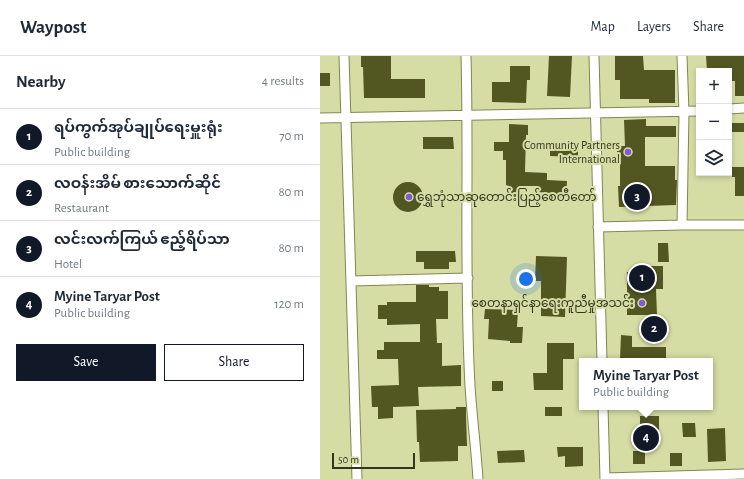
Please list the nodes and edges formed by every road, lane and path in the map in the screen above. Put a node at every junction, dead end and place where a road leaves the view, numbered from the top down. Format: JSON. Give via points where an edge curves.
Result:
{"nodes":[{"id":1,"x":344,"y":56,"type":"edge"},
{"id":2,"x":466,"y":56,"type":"edge"},
{"id":3,"x":594,"y":56,"type":"edge"},
{"id":4,"x":682,"y":56,"type":"edge"},
{"id":5,"x":744,"y":108,"type":"edge"},
{"id":6,"x":732,"y":109,"type":"edge"},
{"id":7,"x":696,"y":111,"type":"edge"},
{"id":8,"x":684,"y":112,"type":"junction"},
{"id":9,"x":595,"y":114,"type":"junction"},
{"id":10,"x":468,"y":115,"type":"junction"},
{"id":11,"x":346,"y":117,"type":"junction"},
{"id":12,"x":320,"y":118,"type":"edge"},
{"id":13,"x":682,"y":225,"type":"junction"},
{"id":14,"x":744,"y":225,"type":"edge"},
{"id":15,"x":598,"y":227,"type":"junction"},
{"id":16,"x":468,"y":278,"type":"junction"},
{"id":17,"x":351,"y":280,"type":"junction"},
{"id":18,"x":602,"y":358,"type":"edge"},
{"id":19,"x":603,"y":410,"type":"edge"},
{"id":20,"x":744,"y":474,"type":"edge"},
{"id":21,"x":605,"y":478,"type":"edge"},
{"id":22,"x":688,"y":478,"type":"edge"},
{"id":23,"x":357,"y":479,"type":"edge"},
{"id":24,"x":478,"y":479,"type":"edge"}],
"edges":[{"from":1,"to":11,"type":"street"},
{"from":2,"to":10,"type":"street"},
{"from":3,"to":9,"type":"street"},
{"from":4,"to":8,"type":"street"},
{"from":5,"to":6,"type":"street"},
{"from":7,"to":8,"type":"street"},
{"from":8,"to":9,"type":"street"},
{"from":8,"to":13,"type":"street"},
{"from":9,"to":10,"type":"street"},
{"from":9,"to":15,"type":"street"},
{"from":10,"to":11,"type":"street"},
{"from":10,"to":16,"type":"street"},
{"from":11,"to":12,"type":"street"},
{"from":11,"to":17,"type":"street"},
{"from":13,"to":14,"type":"street"},
{"from":13,"to":15,"type":"street"},
{"from":15,"to":18,"type":"street"},
{"from":16,"to":17,"type":"street"},
{"from":16,"to":24,"type":"street","via":[[470,386]]},
{"from":17,"to":23,"type":"street"},
{"from":19,"to":21,"type":"street"},
{"from":20,"to":22,"type":"street"},
{"from":21,"to":22,"type":"street"}]}
